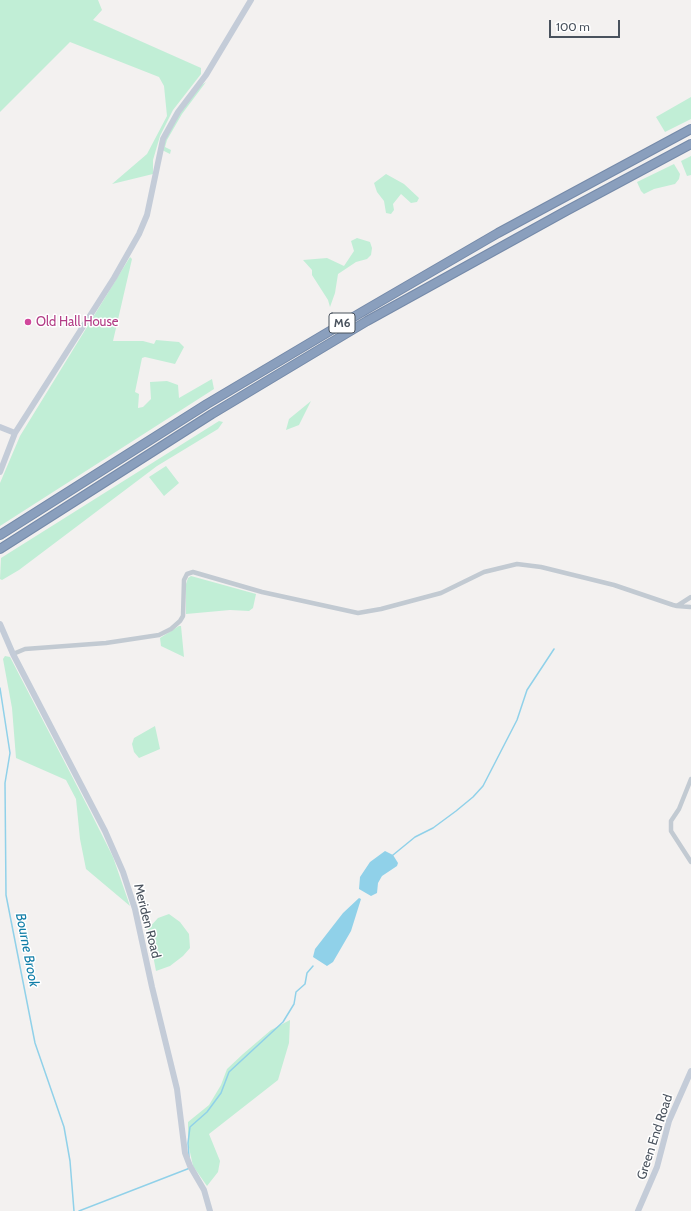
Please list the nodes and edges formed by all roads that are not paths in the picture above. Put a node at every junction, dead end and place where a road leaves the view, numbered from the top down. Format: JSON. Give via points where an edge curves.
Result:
{"nodes":[{"id":1,"x":251,"y":0,"type":"edge"},
{"id":2,"x":691,"y":129,"type":"edge"},
{"id":3,"x":691,"y":144,"type":"edge"},
{"id":4,"x":0,"y":427,"type":"edge"},
{"id":5,"x":15,"y":433,"type":"junction"},
{"id":6,"x":0,"y":472,"type":"edge"},
{"id":7,"x":1,"y":534,"type":"edge"},
{"id":8,"x":2,"y":548,"type":"edge"},
{"id":9,"x":691,"y":596,"type":"edge"},
{"id":10,"x":691,"y":600,"type":"edge"},
{"id":11,"x":677,"y":606,"type":"junction"},
{"id":12,"x":691,"y":608,"type":"edge"},
{"id":13,"x":0,"y":624,"type":"edge"},
{"id":14,"x":13,"y":654,"type":"junction"},
{"id":15,"x":691,"y":779,"type":"edge"},
{"id":16,"x":691,"y":862,"type":"edge"},
{"id":17,"x":691,"y":1071,"type":"edge"},
{"id":18,"x":210,"y":1211,"type":"edge"},
{"id":19,"x":638,"y":1211,"type":"edge"}],
"edges":[{"from":1,"to":5,"type":"main road","via":[[206,75],[178,112],[163,139],[147,214],[130,252]]},
{"from":2,"to":7,"type":"highway","number":"M6","via":[[505,229],[362,312],[207,404]]},
{"from":3,"to":8,"type":"highway","number":"M6","via":[[360,324],[212,414]]},
{"from":4,"to":5,"type":"main road"},
{"from":5,"to":6,"type":"main road"},
{"from":9,"to":11,"type":"street"},
{"from":10,"to":12,"type":"street"},
{"from":11,"to":12,"type":"street"},
{"from":11,"to":14,"type":"street","via":[[614,585],[517,564],[484,572],[441,593],[381,610],[358,613],[268,593],[192,572],[187,574],[184,580],[183,616],[171,629],[159,635],[106,643],[25,649]]},
{"from":13,"to":14,"type":"main road","name":"Meriden Road"},
{"from":14,"to":18,"type":"main road","name":"Meriden Road","via":[[94,810],[123,872],[135,909],[177,1089],[185,1153],[204,1190]]},
{"from":15,"to":16,"type":"street","via":[[671,822],[671,831]]},
{"from":17,"to":19,"type":"main road","name":"Green End Road","via":[[669,1121],[657,1167]]}]}
